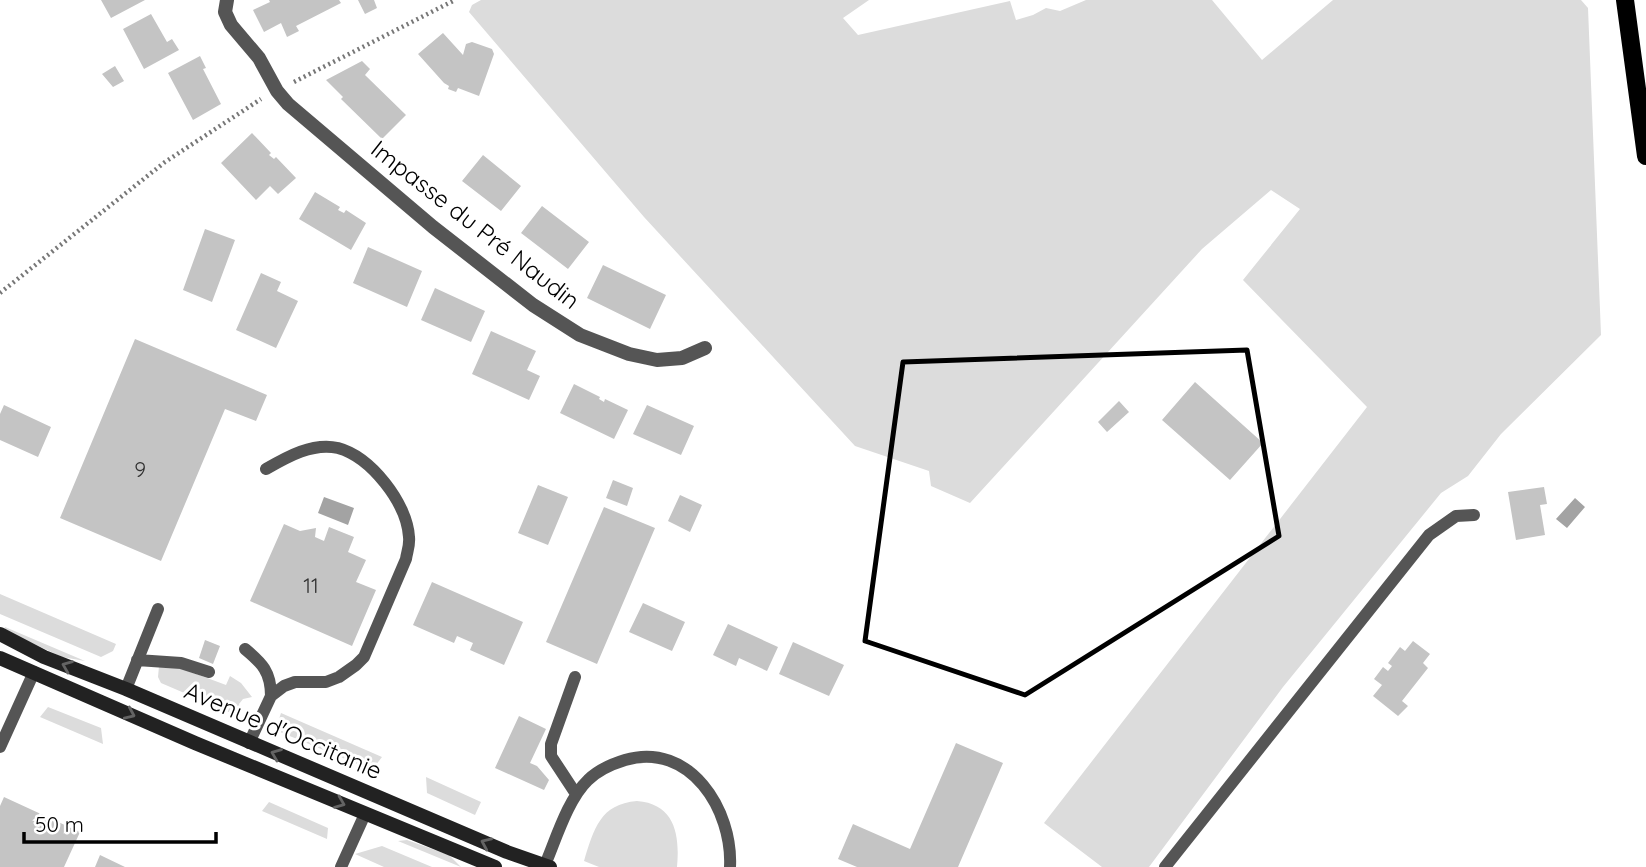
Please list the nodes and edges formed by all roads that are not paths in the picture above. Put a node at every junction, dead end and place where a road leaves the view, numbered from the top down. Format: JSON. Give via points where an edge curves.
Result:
{"nodes":[{"id":1,"x":227,"y":0,"type":"edge"},
{"id":2,"x":1625,"y":0,"type":"edge"},
{"id":3,"x":1646,"y":156,"type":"edge"},
{"id":4,"x":705,"y":348,"type":"dead end"},
{"id":5,"x":266,"y":469,"type":"dead end"},
{"id":6,"x":1474,"y":516,"type":"dead end"},
{"id":7,"x":158,"y":609,"type":"dead end"},
{"id":8,"x":0,"y":634,"type":"edge"},
{"id":9,"x":245,"y":649,"type":"dead end"},
{"id":10,"x":0,"y":658,"type":"edge"},
{"id":11,"x":137,"y":660,"type":"junction"},
{"id":12,"x":34,"y":672,"type":"junction"},
{"id":13,"x":209,"y":672,"type":"dead end"},
{"id":14,"x":575,"y":677,"type":"dead end"},
{"id":15,"x":125,"y":689,"type":"junction"},
{"id":16,"x":271,"y":696,"type":"junction"},
{"id":17,"x":249,"y":743,"type":"junction"},
{"id":18,"x":0,"y":747,"type":"edge"},
{"id":19,"x":576,"y":794,"type":"junction"},
{"id":20,"x":365,"y":814,"type":"junction"},
{"id":21,"x":547,"y":866,"type":"edge"},
{"id":22,"x":341,"y":867,"type":"edge"},
{"id":23,"x":495,"y":867,"type":"edge"},
{"id":24,"x":730,"y":867,"type":"edge"},
{"id":25,"x":1165,"y":867,"type":"edge"}],
"edges":[{"from":1,"to":4,"type":"street","name":"Impasse du Pré Naudin","via":[[225,12],[231,25],[259,58],[277,91],[306,120],[533,305],[580,335],[629,354],[657,360],[682,358]]},
{"from":2,"to":3,"type":"main road"},
{"from":5,"to":16,"type":"lane","via":[[312,448],[337,448],[353,454],[380,477],[400,508],[409,536],[406,559],[364,657],[338,677],[326,682],[296,682]]},
{"from":6,"to":25,"type":"lane","via":[[1456,516],[1429,535]]},
{"from":7,"to":11,"type":"lane"},
{"from":15,"to":8,"type":"main road","name":"Avenue d'Occitanie","one_way":true},
{"from":9,"to":16,"type":"lane","via":[[267,668]]},
{"from":10,"to":12,"type":"main road","name":"Avenue d'Occitanie"},
{"from":11,"to":13,"type":"lane","via":[[181,663]]},
{"from":11,"to":15,"type":"lane"},
{"from":12,"to":18,"type":"lane"},
{"from":12,"to":20,"type":"main road","name":"Avenue d'Occitanie","one_way":true},
{"from":14,"to":19,"type":"lane","via":[[551,756]]},
{"from":15,"to":17,"type":"main road","name":"Avenue d'Occitanie"},
{"from":16,"to":17,"type":"lane"},
{"from":21,"to":17,"type":"main road","name":"Avenue d'Occitanie","one_way":true},
{"from":19,"to":21,"type":"lane"},
{"from":19,"to":24,"type":"lane","via":[[589,778],[613,763],[655,755],[675,762],[714,800],[727,827]]},
{"from":20,"to":22,"type":"lane"},
{"from":20,"to":23,"type":"main road","name":"Avenue d'Occitanie"}]}
